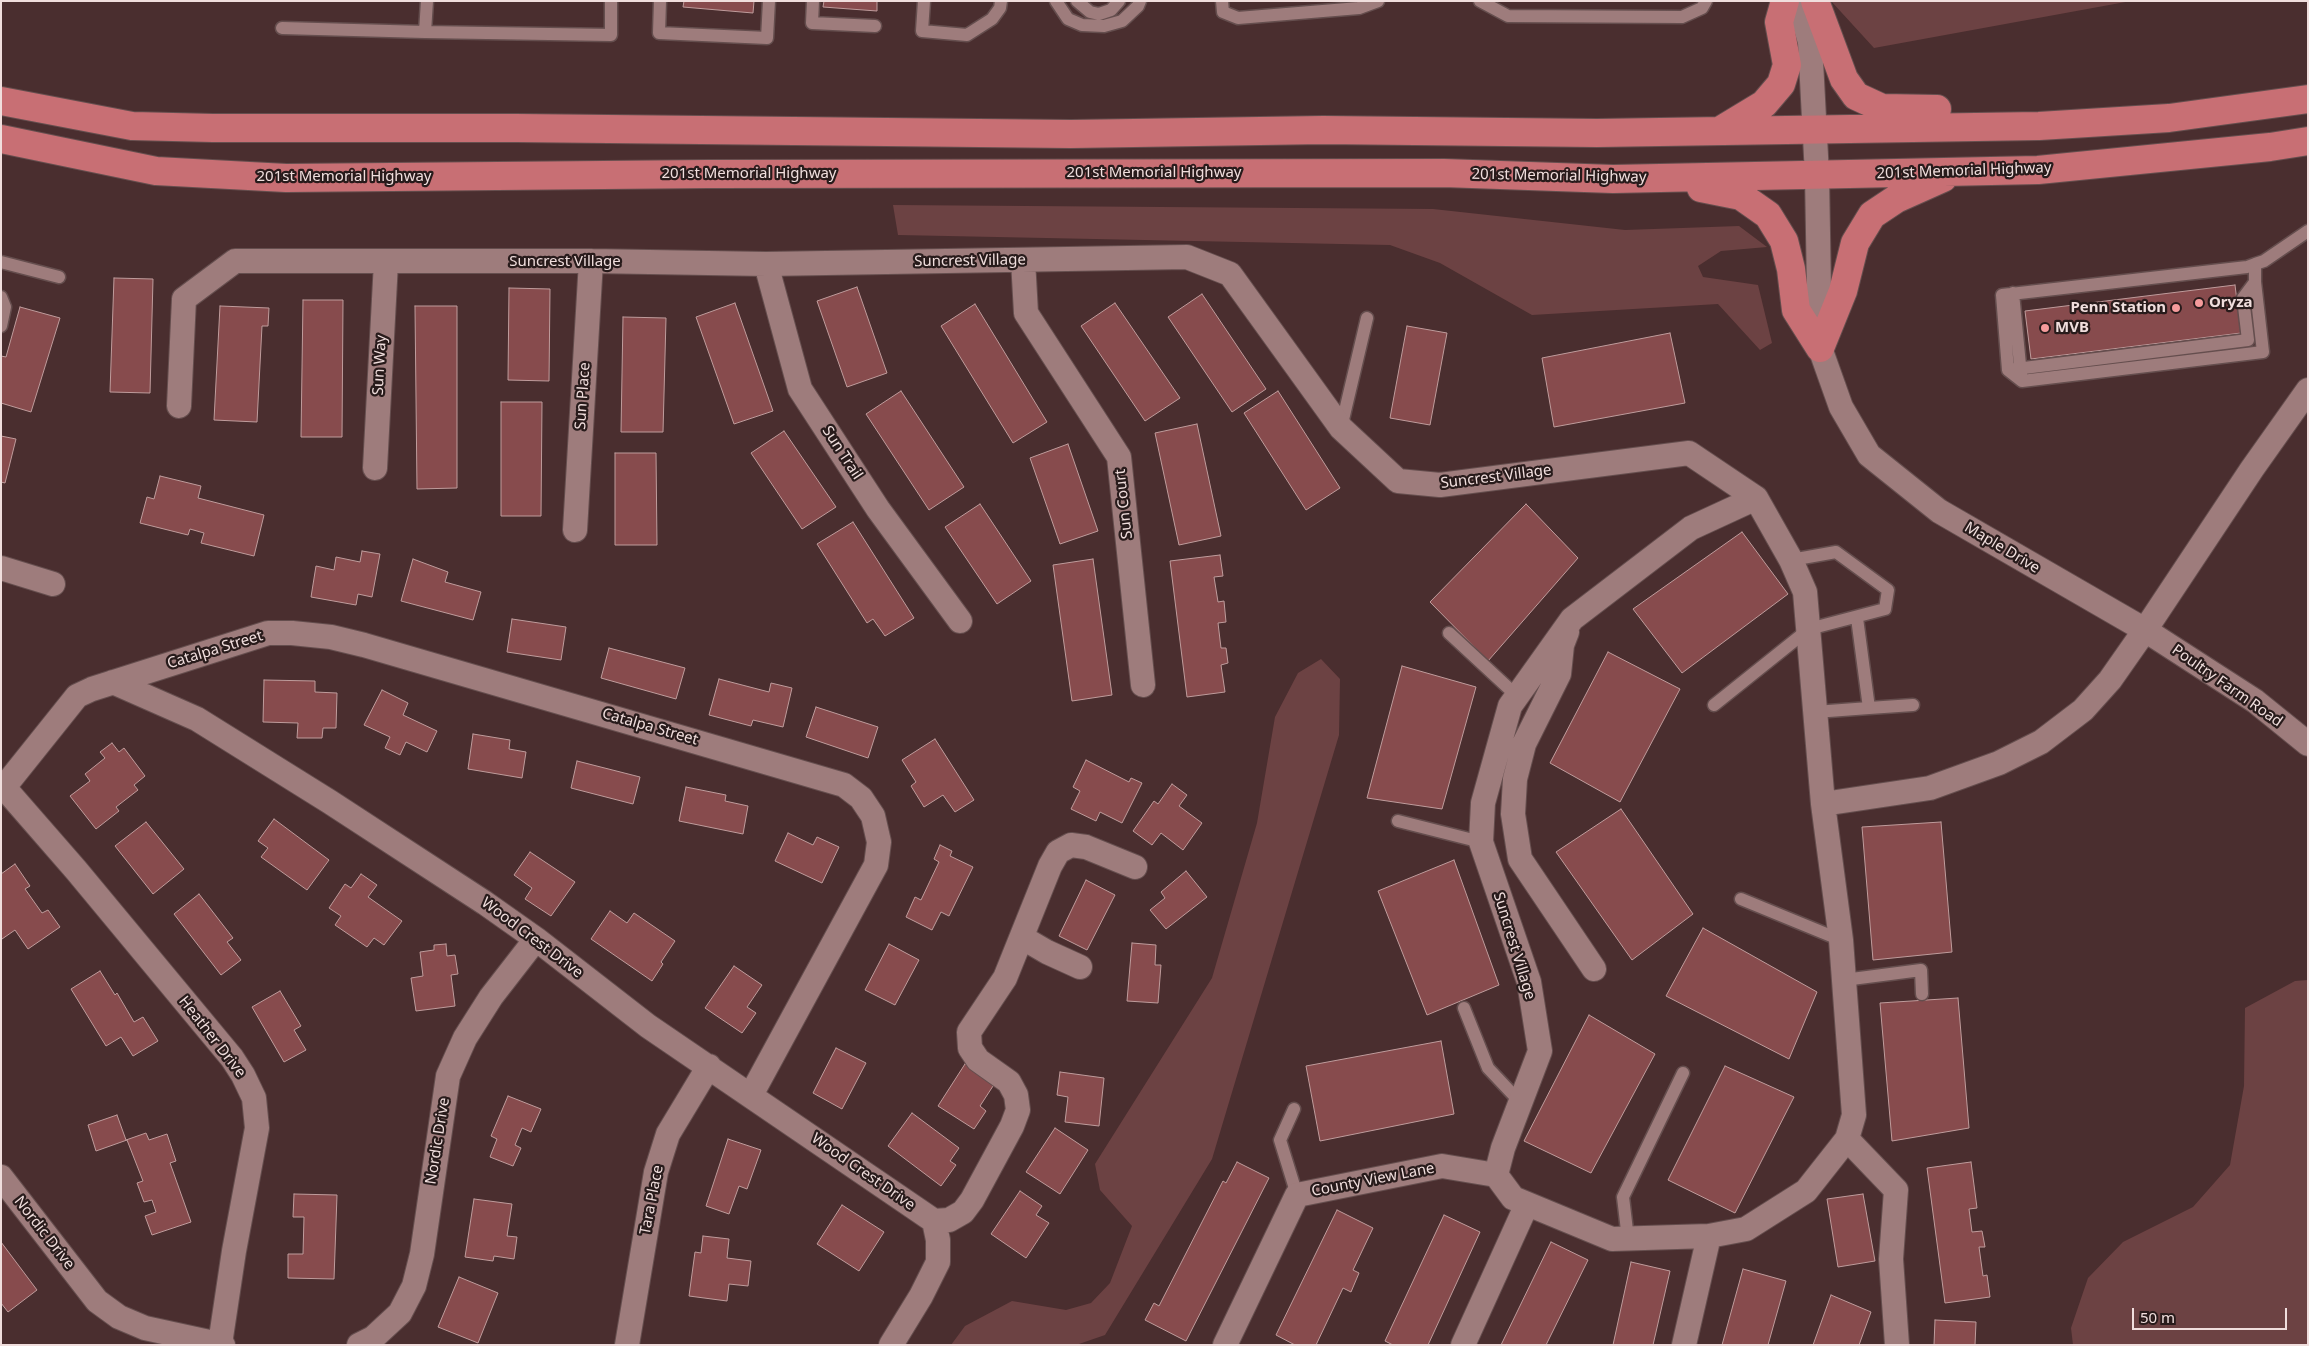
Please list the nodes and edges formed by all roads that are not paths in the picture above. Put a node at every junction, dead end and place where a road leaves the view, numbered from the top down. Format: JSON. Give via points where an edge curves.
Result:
{"nodes":[{"id":1,"x":427,"y":1,"type":"edge"},
{"id":2,"x":611,"y":1,"type":"edge"},
{"id":3,"x":668,"y":1,"type":"edge"},
{"id":4,"x":769,"y":1,"type":"edge"},
{"id":5,"x":813,"y":1,"type":"edge"},
{"id":6,"x":924,"y":1,"type":"edge"},
{"id":7,"x":990,"y":1,"type":"edge"},
{"id":8,"x":1001,"y":1,"type":"edge"},
{"id":9,"x":1056,"y":1,"type":"edge"},
{"id":10,"x":1077,"y":1,"type":"edge"},
{"id":11,"x":1119,"y":1,"type":"edge"},
{"id":12,"x":1140,"y":1,"type":"edge"},
{"id":13,"x":1222,"y":1,"type":"edge"},
{"id":14,"x":1378,"y":1,"type":"edge"},
{"id":15,"x":1480,"y":1,"type":"edge"},
{"id":16,"x":1706,"y":1,"type":"edge"},
{"id":17,"x":1785,"y":1,"type":"edge"},
{"id":18,"x":1798,"y":1,"type":"edge"},
{"id":19,"x":1815,"y":1,"type":"edge"},
{"id":20,"x":660,"y":7,"type":"edge"},
{"id":21,"x":996,"y":15,"type":"junction"},
{"id":22,"x":875,"y":26,"type":"dead end"},
{"id":23,"x":282,"y":28,"type":"dead end"},
{"id":24,"x":425,"y":32,"type":"junction"},
{"id":25,"x":2308,"y":99,"type":"edge"},
{"id":26,"x":1,"y":101,"type":"edge"},
{"id":27,"x":2110,"y":122,"type":"junction"},
{"id":28,"x":1815,"y":128,"type":"junction"},
{"id":29,"x":1721,"y":130,"type":"junction"},
{"id":30,"x":1,"y":139,"type":"edge"},
{"id":31,"x":2308,"y":141,"type":"edge"},
{"id":32,"x":1957,"y":173,"type":"junction"},
{"id":33,"x":1817,"y":175,"type":"junction"},
{"id":34,"x":1613,"y":179,"type":"junction"},
{"id":35,"x":2308,"y":231,"type":"edge"},
{"id":36,"x":1023,"y":260,"type":"junction"},
{"id":37,"x":591,"y":261,"type":"junction"},
{"id":38,"x":1,"y":262,"type":"edge"},
{"id":39,"x":386,"y":262,"type":"junction"},
{"id":40,"x":766,"y":264,"type":"junction"},
{"id":41,"x":2251,"y":266,"type":"junction"},
{"id":42,"x":59,"y":277,"type":"dead end"},
{"id":43,"x":2255,"y":282,"type":"junction"},
{"id":44,"x":1,"y":297,"type":"edge"},
{"id":45,"x":1367,"y":318,"type":"dead end"},
{"id":46,"x":1,"y":326,"type":"edge"},
{"id":47,"x":1820,"y":348,"type":"junction"},
{"id":48,"x":2017,"y":374,"type":"junction"},
{"id":49,"x":2308,"y":390,"type":"edge"},
{"id":50,"x":179,"y":406,"type":"dead end"},
{"id":51,"x":1341,"y":428,"type":"junction"},
{"id":52,"x":375,"y":468,"type":"dead end"},
{"id":53,"x":1756,"y":498,"type":"junction"},
{"id":54,"x":574,"y":530,"type":"dead end"},
{"id":55,"x":1791,"y":560,"type":"junction"},
{"id":56,"x":1,"y":568,"type":"edge"},
{"id":57,"x":54,"y":584,"type":"dead end"},
{"id":58,"x":1857,"y":618,"type":"junction"},
{"id":59,"x":1572,"y":619,"type":"junction"},
{"id":60,"x":960,"y":621,"type":"dead end"},
{"id":61,"x":1809,"y":629,"type":"junction"},
{"id":62,"x":2145,"y":630,"type":"junction"},
{"id":63,"x":1449,"y":633,"type":"dead end"},
{"id":64,"x":113,"y":682,"type":"junction"},
{"id":65,"x":1143,"y":685,"type":"dead end"},
{"id":66,"x":1517,"y":696,"type":"junction"},
{"id":67,"x":1714,"y":705,"type":"dead end"},
{"id":68,"x":1913,"y":705,"type":"dead end"},
{"id":69,"x":1869,"y":708,"type":"junction"},
{"id":70,"x":1815,"y":712,"type":"junction"},
{"id":71,"x":2308,"y":744,"type":"edge"},
{"id":72,"x":2,"y":788,"type":"edge"},
{"id":73,"x":1823,"y":804,"type":"junction"},
{"id":74,"x":1398,"y":821,"type":"dead end"},
{"id":75,"x":1481,"y":842,"type":"junction"},
{"id":76,"x":1135,"y":868,"type":"dead end"},
{"id":77,"x":1741,"y":899,"type":"dead end"},
{"id":78,"x":1023,"y":938,"type":"junction"},
{"id":79,"x":536,"y":939,"type":"junction"},
{"id":80,"x":1841,"y":940,"type":"junction"},
{"id":81,"x":1080,"y":968,"type":"dead end"},
{"id":82,"x":1594,"y":969,"type":"dead end"},
{"id":83,"x":1844,"y":980,"type":"junction"},
{"id":84,"x":1922,"y":994,"type":"dead end"},
{"id":85,"x":1464,"y":1008,"type":"dead end"},
{"id":86,"x":709,"y":1066,"type":"junction"},
{"id":87,"x":1683,"y":1073,"type":"dead end"},
{"id":88,"x":751,"y":1095,"type":"junction"},
{"id":89,"x":1520,"y":1102,"type":"junction"},
{"id":90,"x":1294,"y":1110,"type":"dead end"},
{"id":91,"x":1847,"y":1139,"type":"junction"},
{"id":92,"x":1496,"y":1175,"type":"junction"},
{"id":93,"x":1,"y":1177,"type":"edge"},
{"id":94,"x":1296,"y":1195,"type":"junction"},
{"id":95,"x":1527,"y":1204,"type":"junction"},
{"id":96,"x":934,"y":1221,"type":"junction"},
{"id":97,"x":1709,"y":1236,"type":"junction"},
{"id":98,"x":1628,"y":1239,"type":"junction"},
{"id":99,"x":221,"y":1344,"type":"edge"},
{"id":100,"x":359,"y":1345,"type":"edge"},
{"id":101,"x":627,"y":1345,"type":"edge"},
{"id":102,"x":891,"y":1345,"type":"edge"},
{"id":103,"x":1225,"y":1345,"type":"edge"},
{"id":104,"x":1463,"y":1345,"type":"edge"},
{"id":105,"x":1684,"y":1345,"type":"edge"},
{"id":106,"x":1897,"y":1345,"type":"edge"}],
"edges":[{"from":1,"to":24,"type":"lane"},
{"from":2,"to":24,"type":"lane","via":[[611,35]]},
{"from":3,"to":20,"type":"lane"},
{"from":4,"to":20,"type":"lane","via":[[767,38],[659,34]]},
{"from":5,"to":22,"type":"lane","via":[[812,23]]},
{"from":6,"to":21,"type":"lane","via":[[922,31],[967,35]]},
{"from":7,"to":21,"type":"lane"},
{"from":8,"to":21,"type":"lane"},
{"from":9,"to":12,"type":"lane","via":[[1068,18],[1082,24],[1104,26],[1122,21]]},
{"from":10,"to":11,"type":"lane","via":[[1090,12],[1099,14],[1111,10]]},
{"from":13,"to":14,"type":"lane","via":[[1223,12],[1238,18],[1359,8]]},
{"from":15,"to":16,"type":"lane","via":[[1508,16],[1672,17],[1693,14]]},
{"from":17,"to":29,"type":"main road","via":[[1779,22],[1787,65],[1781,84],[1764,104]]},
{"from":18,"to":28,"type":"street","name":"Maple Drive","via":[[1810,42]]},
{"from":19,"to":27,"type":"main road","via":[[1844,79],[1856,96],[1882,108],[2048,110]]},
{"from":23,"to":24,"type":"lane"},
{"from":25,"to":27,"type":"main road","via":[[2169,118]]},
{"from":26,"to":29,"type":"main road","via":[[132,126],[213,128],[1071,134]]},
{"from":27,"to":28,"type":"main road","via":[[2039,126]]},
{"from":28,"to":29,"type":"main road"},
{"from":28,"to":33,"type":"street","name":"Maple Drive"},
{"from":30,"to":34,"type":"main road","name":"201st Memorial Highway","via":[[156,171],[286,178],[1444,173]]},
{"from":31,"to":32,"type":"main road","name":"201st Memorial Highway","via":[[2038,170]]},
{"from":32,"to":33,"type":"main road","name":"201st Memorial Highway"},
{"from":32,"to":47,"type":"main road","via":[[1896,199],[1872,215],[1855,243],[1843,291]]},
{"from":33,"to":34,"type":"main road","name":"201st Memorial Highway"},
{"from":33,"to":47,"type":"street","name":"Maple Drive"},
{"from":34,"to":47,"type":"main road","via":[[1686,185],[1742,196],[1768,215],[1784,241],[1796,310]]},
{"from":35,"to":41,"type":"lane"},
{"from":36,"to":40,"type":"street","name":"Suncrest Village"},
{"from":36,"to":51,"type":"street","name":"Suncrest Village","via":[[1187,257],[1230,274]]},
{"from":36,"to":65,"type":"street","name":"Sun Court","via":[[1026,313],[1119,457]]},
{"from":37,"to":39,"type":"street","name":"Suncrest Village"},
{"from":37,"to":40,"type":"street","name":"Suncrest Village"},
{"from":37,"to":54,"type":"street","name":"Sun Place"},
{"from":38,"to":42,"type":"lane"},
{"from":39,"to":50,"type":"street","name":"Suncrest Village","via":[[235,261],[184,299]]},
{"from":39,"to":52,"type":"street","name":"Sun Way"},
{"from":40,"to":60,"type":"street","name":"Sun Trail","via":[[800,390],[878,508]]},
{"from":41,"to":43,"type":"lane"},
{"from":41,"to":48,"type":"lane","via":[[2002,294]]},
{"from":43,"to":48,"type":"lane","via":[[2244,298],[2248,340]]},
{"from":43,"to":48,"type":"lane","via":[[2263,352]]},
{"from":44,"to":46,"type":"lane","via":[[5,307]]},
{"from":45,"to":51,"type":"lane"},
{"from":47,"to":62,"type":"street","name":"Maple Drive","via":[[1841,407],[1869,455],[1939,511]]},
{"from":49,"to":62,"type":"street"},
{"from":51,"to":53,"type":"street","name":"Suncrest Village","via":[[1398,481],[1440,485],[1688,453]]},
{"from":53,"to":55,"type":"street","name":"Suncrest Village"},
{"from":53,"to":59,"type":"street","name":"Suncrest Village","via":[[1691,528]]},
{"from":55,"to":58,"type":"lane","via":[[1836,552],[1888,590],[1885,609]]},
{"from":55,"to":61,"type":"street","name":"Suncrest Village","via":[[1805,592]]},
{"from":56,"to":57,"type":"street"},
{"from":58,"to":61,"type":"lane"},
{"from":58,"to":69,"type":"lane"},
{"from":59,"to":66,"type":"street","name":"Suncrest Village"},
{"from":59,"to":82,"type":"street","via":[[1562,646],[1559,674],[1524,744],[1515,779],[1513,814],[1520,859]]},
{"from":61,"to":67,"type":"lane"},
{"from":61,"to":70,"type":"street","name":"Suncrest Village"},
{"from":62,"to":71,"type":"street","name":"Poultry Farm Road","via":[[2255,701]]},
{"from":62,"to":73,"type":"street","via":[[2084,710],[2041,742],[1999,763],[1930,788]]},
{"from":63,"to":66,"type":"lane"},
{"from":64,"to":72,"type":"street","via":[[77,696]]},
{"from":64,"to":79,"type":"street","name":"Wood Crest Drive","via":[[206,724],[379,833]]},
{"from":64,"to":88,"type":"street","name":"Catalpa Street","via":[[268,633],[331,637],[844,785],[861,798],[873,816],[879,842],[876,864]]},
{"from":66,"to":75,"type":"street","name":"Suncrest Village","via":[[1510,706],[1483,803]]},
{"from":68,"to":69,"type":"lane"},
{"from":69,"to":70,"type":"lane"},
{"from":70,"to":73,"type":"street","name":"Suncrest Village"},
{"from":72,"to":99,"type":"street","name":"Heather Drive","via":[[76,870],[232,1058],[254,1098],[257,1128]]},
{"from":73,"to":80,"type":"street","name":"Suncrest Village"},
{"from":74,"to":75,"type":"lane"},
{"from":75,"to":89,"type":"street","name":"Suncrest Village","via":[[1529,982],[1540,1051]]},
{"from":76,"to":78,"type":"street","via":[[1086,847],[1071,845],[1058,852]]},
{"from":77,"to":80,"type":"lane"},
{"from":78,"to":81,"type":"street"},
{"from":78,"to":96,"type":"street","via":[[1005,978],[969,1032],[970,1048],[978,1060],[1009,1082],[1016,1095],[1018,1110],[1008,1134],[963,1212],[949,1220]]},
{"from":79,"to":86,"type":"street","name":"Wood Crest Drive","via":[[634,1015]]},
{"from":79,"to":100,"type":"street","name":"Nordic Drive","via":[[491,998],[466,1038],[448,1076],[422,1254],[414,1286],[400,1313],[373,1338]]},
{"from":80,"to":83,"type":"street","name":"Suncrest Village"},
{"from":83,"to":84,"type":"lane","via":[[1921,970]]},
{"from":83,"to":91,"type":"street","name":"Suncrest Village","via":[[1854,1115]]},
{"from":85,"to":89,"type":"lane","via":[[1488,1068]]},
{"from":86,"to":88,"type":"street","name":"Wood Crest Drive"},
{"from":86,"to":101,"type":"street","name":"Tara Place","via":[[668,1134],[656,1172]]},
{"from":87,"to":98,"type":"lane","via":[[1623,1196]]},
{"from":88,"to":96,"type":"street","name":"Wood Crest Drive"},
{"from":89,"to":92,"type":"street","name":"Suncrest Village","via":[[1502,1148]]},
{"from":90,"to":94,"type":"lane","via":[[1280,1140]]},
{"from":91,"to":97,"type":"street","name":"Suncrest Village","via":[[1806,1191],[1746,1229]]},
{"from":91,"to":106,"type":"street","via":[[1896,1190],[1891,1259]]},
{"from":92,"to":94,"type":"street","name":"County View Lane","via":[[1442,1166]]},
{"from":92,"to":95,"type":"street","name":"Suncrest Village","via":[[1514,1198]]},
{"from":93,"to":99,"type":"street","name":"Nordic Drive","via":[[97,1301],[118,1317],[145,1328]]},
{"from":94,"to":103,"type":"street","name":"County View Lane"},
{"from":95,"to":98,"type":"street","name":"Suncrest Village","via":[[1612,1239]]},
{"from":95,"to":104,"type":"street"},
{"from":96,"to":102,"type":"street","via":[[938,1262]]},
{"from":97,"to":98,"type":"street","name":"Suncrest Village"},
{"from":97,"to":105,"type":"street"}]}
